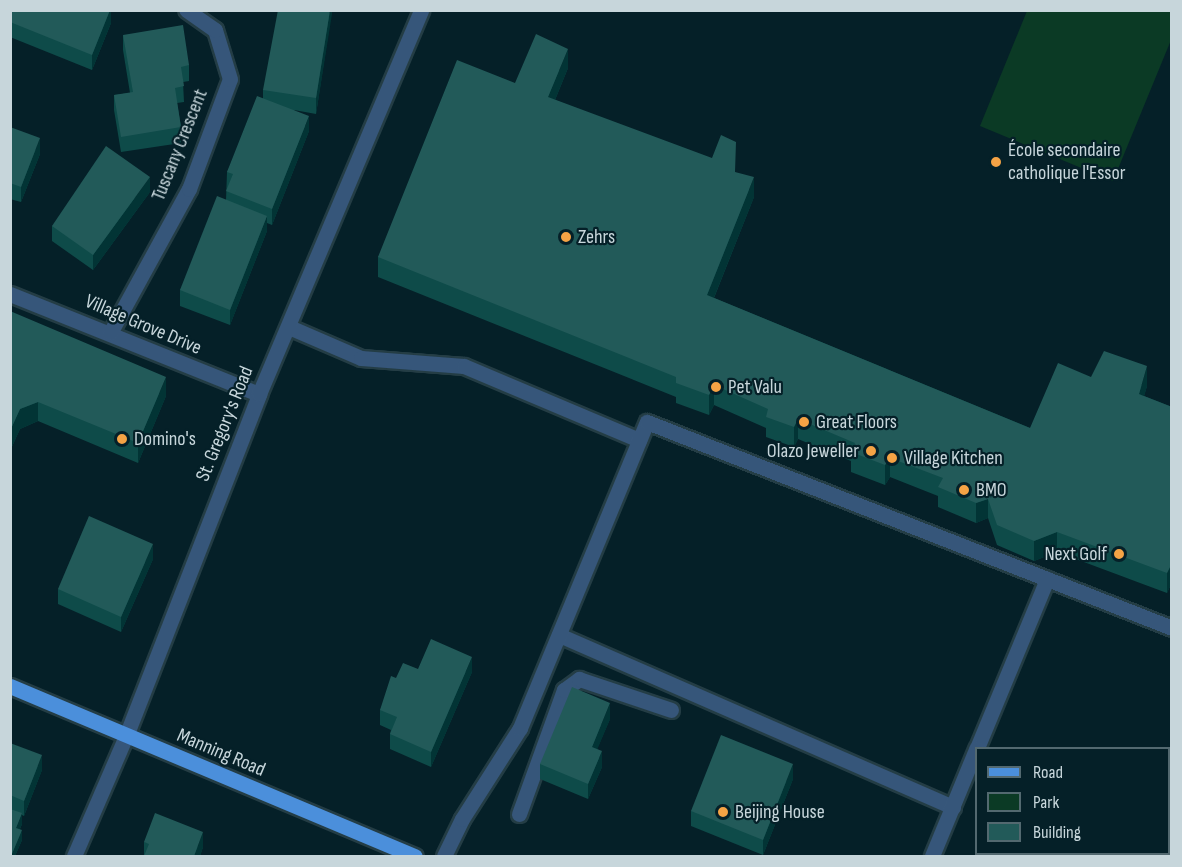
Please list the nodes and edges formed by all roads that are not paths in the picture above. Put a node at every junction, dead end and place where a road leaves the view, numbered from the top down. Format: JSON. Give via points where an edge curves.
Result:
{"nodes":[{"id":1,"x":186,"y":10,"type":"edge"},
{"id":2,"x":421,"y":10,"type":"edge"},
{"id":3,"x":10,"y":294,"type":"edge"},
{"id":4,"x":289,"y":327,"type":"junction"},
{"id":5,"x":110,"y":333,"type":"junction"},
{"id":6,"x":259,"y":394,"type":"junction"},
{"id":7,"x":639,"y":440,"type":"junction"},
{"id":8,"x":1047,"y":579,"type":"junction"},
{"id":9,"x":1172,"y":628,"type":"edge"},
{"id":10,"x":559,"y":635,"type":"junction"},
{"id":11,"x":10,"y":686,"type":"edge"},
{"id":12,"x":671,"y":710,"type":"dead end"},
{"id":13,"x":126,"y":736,"type":"junction"},
{"id":14,"x":978,"y":747,"type":"edge"},
{"id":15,"x":975,"y":754,"type":"edge"},
{"id":16,"x":953,"y":807,"type":"junction"},
{"id":17,"x":519,"y":814,"type":"dead end"},
{"id":18,"x":74,"y":856,"type":"edge"},
{"id":19,"x":416,"y":856,"type":"edge"},
{"id":20,"x":444,"y":856,"type":"edge"},
{"id":21,"x":932,"y":856,"type":"edge"}],
"edges":[{"from":1,"to":5,"type":"street","name":"Tuscany Crescent","via":[[216,30],[230,79],[189,189]]},
{"from":2,"to":4,"type":"street","name":"St. Gregory's Road"},
{"from":3,"to":5,"type":"street","name":"Village Grove Drive"},
{"from":4,"to":6,"type":"street","name":"St. Gregory's Road"},
{"from":4,"to":7,"type":"street","via":[[361,358],[464,366]]},
{"from":5,"to":6,"type":"street","name":"Village Grove Drive"},
{"from":6,"to":13,"type":"street","name":"St. Gregory's Road"},
{"from":7,"to":8,"type":"street","via":[[647,422]]},
{"from":7,"to":10,"type":"street"},
{"from":8,"to":9,"type":"street"},
{"from":8,"to":14,"type":"street"},
{"from":10,"to":16,"type":"street"},
{"from":10,"to":20,"type":"street","via":[[520,728],[462,819]]},
{"from":11,"to":13,"type":"main road","name":"Manning Road"},
{"from":12,"to":17,"type":"street","via":[[579,679],[564,690]]},
{"from":13,"to":18,"type":"street","name":"St. Gregory's Road"},
{"from":13,"to":19,"type":"main road","name":"Manning Road"},
{"from":15,"to":16,"type":"street"},
{"from":16,"to":21,"type":"street"}]}
